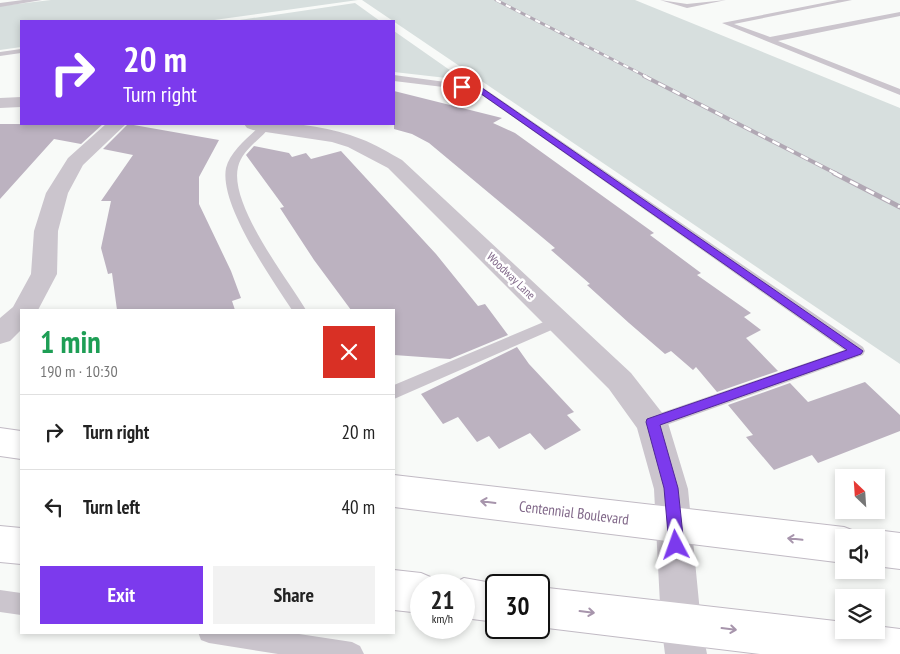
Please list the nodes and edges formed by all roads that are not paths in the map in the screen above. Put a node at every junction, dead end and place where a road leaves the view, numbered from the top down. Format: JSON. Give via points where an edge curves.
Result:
{"nodes":[{"id":1,"x":39,"y":0,"type":"edge"},
{"id":2,"x":663,"y":0,"type":"edge"},
{"id":3,"x":723,"y":0,"type":"edge"},
{"id":4,"x":849,"y":0,"type":"edge"},
{"id":5,"x":0,"y":5,"type":"edge"},
{"id":6,"x":900,"y":14,"type":"edge"},
{"id":7,"x":769,"y":40,"type":"junction"},
{"id":8,"x":20,"y":51,"type":"edge"},
{"id":9,"x":0,"y":54,"type":"edge"},
{"id":10,"x":395,"y":78,"type":"edge"},
{"id":11,"x":900,"y":92,"type":"edge"},
{"id":12,"x":20,"y":102,"type":"edge"},
{"id":13,"x":0,"y":103,"type":"edge"},
{"id":14,"x":116,"y":125,"type":"edge"},
{"id":15,"x":259,"y":125,"type":"edge"},
{"id":16,"x":26,"y":309,"type":"edge"},
{"id":17,"x":298,"y":309,"type":"edge"},
{"id":18,"x":20,"y":315,"type":"edge"},
{"id":19,"x":558,"y":321,"type":"junction"},
{"id":20,"x":0,"y":334,"type":"edge"},
{"id":21,"x":395,"y":392,"type":"edge"},
{"id":22,"x":652,"y":422,"type":"junction"},
{"id":23,"x":0,"y":442,"type":"edge"},
{"id":24,"x":20,"y":445,"type":"edge"},
{"id":25,"x":395,"y":491,"type":"edge"},
{"id":26,"x":675,"y":526,"type":"junction"},
{"id":27,"x":835,"y":543,"type":"edge"},
{"id":28,"x":0,"y":544,"type":"edge"},
{"id":29,"x":20,"y":546,"type":"edge"},
{"id":30,"x":885,"y":549,"type":"edge"},
{"id":31,"x":900,"y":551,"type":"edge"},
{"id":32,"x":395,"y":590,"type":"edge"},
{"id":33,"x":410,"y":592,"type":"edge"},
{"id":34,"x":0,"y":601,"type":"edge"},
{"id":35,"x":20,"y":604,"type":"edge"},
{"id":36,"x":550,"y":609,"type":"edge"},
{"id":37,"x":222,"y":634,"type":"edge"},
{"id":38,"x":683,"y":639,"type":"edge"},
{"id":39,"x":900,"y":650,"type":"edge"},
{"id":40,"x":352,"y":654,"type":"edge"}],
"edges":[{"from":1,"to":5,"type":"lane"},
{"from":2,"to":3,"type":"lane","via":[[687,6]]},
{"from":4,"to":7,"type":"lane","via":[[726,24]]},
{"from":6,"to":7,"type":"lane"},
{"from":7,"to":11,"type":"lane"},
{"from":8,"to":9,"type":"lane"},
{"from":10,"to":22,"type":"lane","via":[[479,89],[857,351]]},
{"from":12,"to":13,"type":"street"},
{"from":14,"to":16,"type":"street","via":[[75,162],[57,193],[46,231],[44,274]]},
{"from":15,"to":17,"type":"lane","via":[[232,169],[232,182],[250,230]]},
{"from":15,"to":19,"type":"street","name":"Woodway Lane","via":[[335,137],[355,143],[395,164]]},
{"from":18,"to":20,"type":"street"},
{"from":19,"to":21,"type":"lane"},
{"from":19,"to":22,"type":"street","name":"Woodway Lane","via":[[620,381]]},
{"from":22,"to":26,"type":"street","name":"Woodway Lane","via":[[671,488]]},
{"from":23,"to":24,"type":"main road"},
{"from":26,"to":25,"type":"main road","name":"Centennial Boulevard","one_way":true},
{"from":27,"to":26,"type":"main road","name":"Centennial Boulevard","one_way":true},
{"from":26,"to":38,"type":"street","name":"Woodway Lane"},
{"from":28,"to":29,"type":"main road"},
{"from":30,"to":31,"type":"main road"},
{"from":32,"to":33,"type":"main road"},
{"from":34,"to":35,"type":"lane"},
{"from":36,"to":38,"type":"main road","one_way":true},
{"from":37,"to":40,"type":"lane"},
{"from":38,"to":39,"type":"main road","one_way":true}]}
